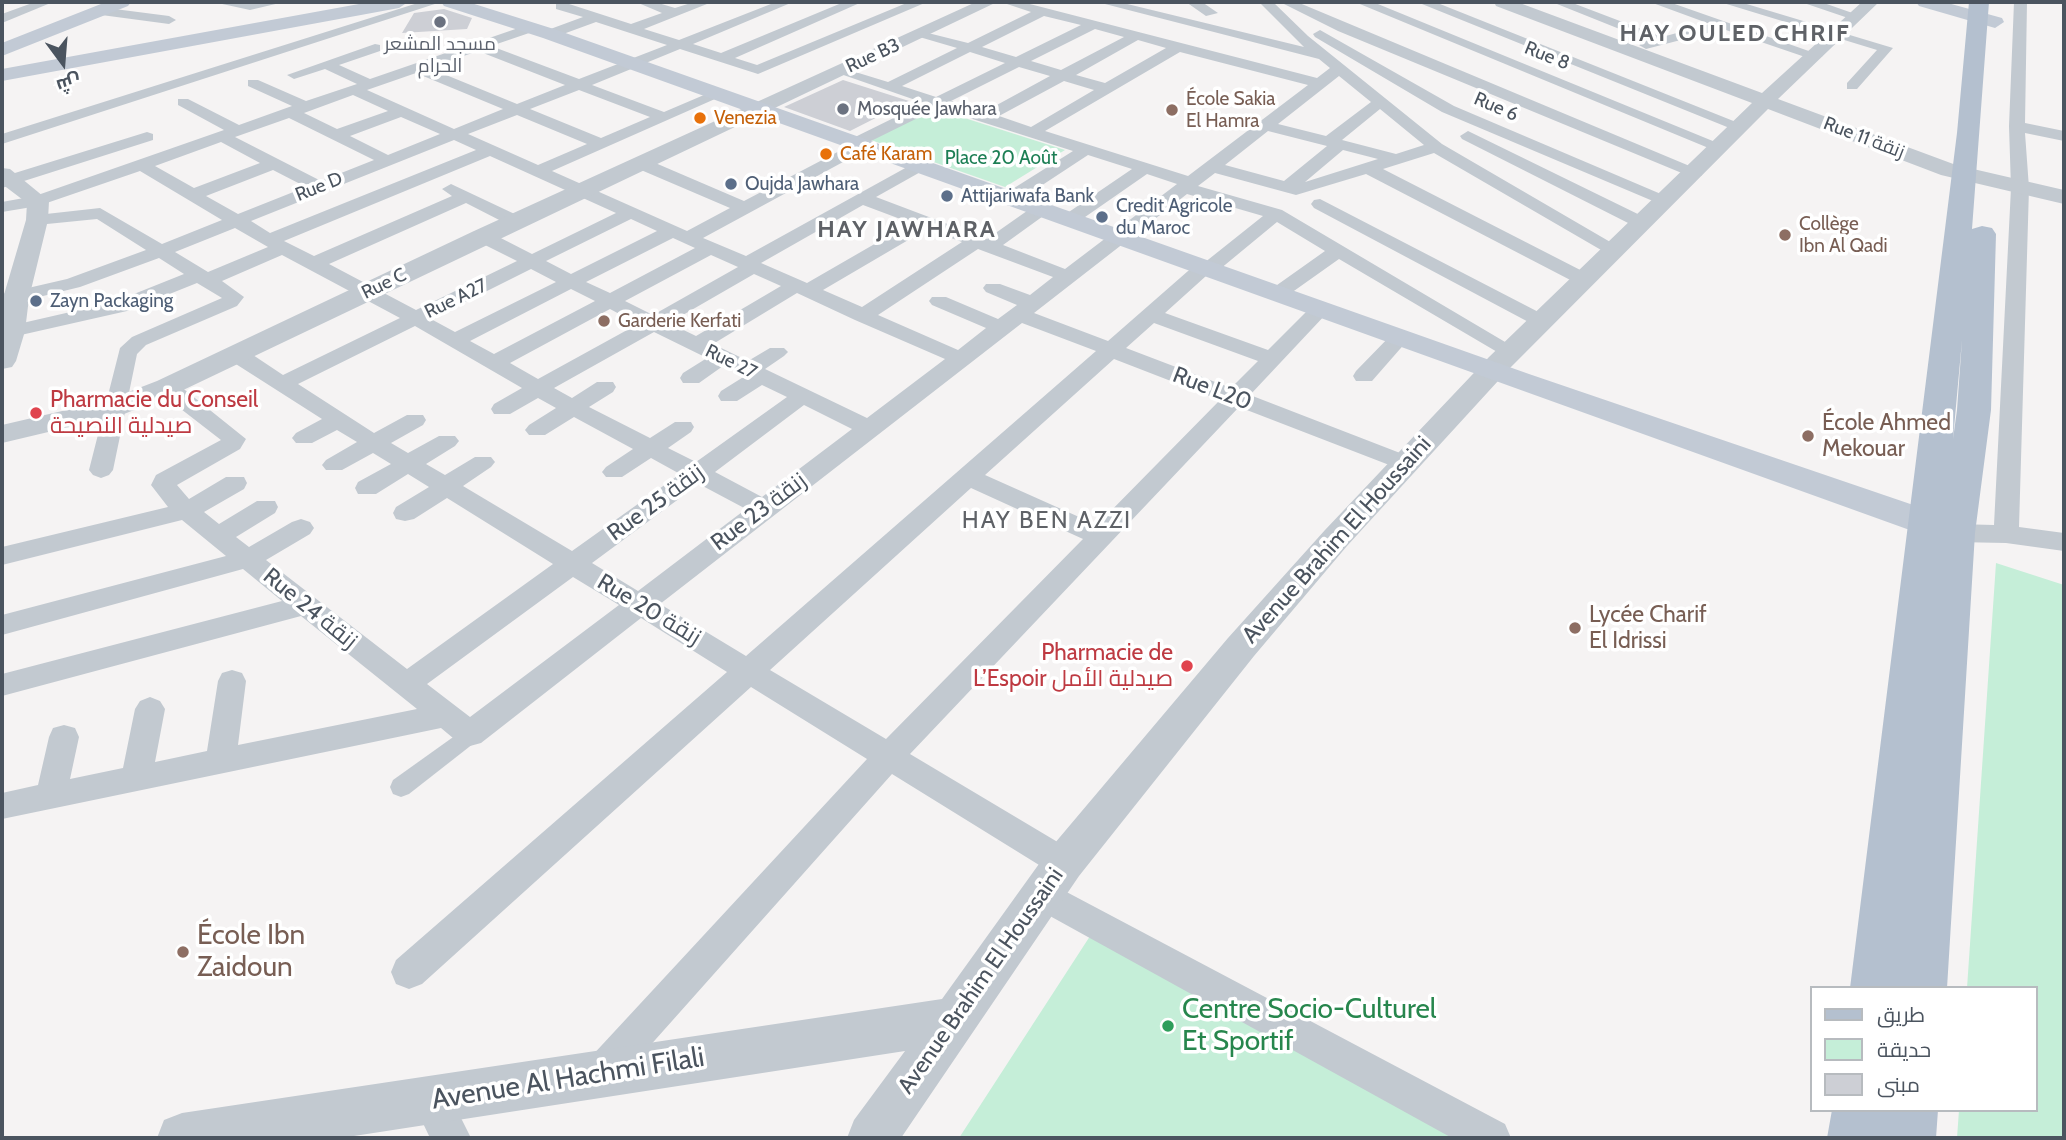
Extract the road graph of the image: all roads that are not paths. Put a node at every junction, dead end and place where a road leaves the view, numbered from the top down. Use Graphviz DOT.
graph roads {
  1 [pos="13,2"];
  2 [pos="122,2"];
  3 [pos="220,2"];
  4 [pos="277,2"];
  5 [pos="399,2"];
  6 [pos="434,2"];
  7 [pos="450,2"];
  8 [pos="578,2"];
  9 [pos="642,2"];
  10 [pos="706,2"];
  11 [pos="855,2"];
  12 [pos="920,2"];
  13 [pos="989,2"];
  14 [pos="1127,2"];
  15 [pos="1193,2"];
  16 [pos="1287,2"];
  17 [pos="1362,2"];
  18 [pos="1463,2"];
  19 [pos="1502,2"];
  20 [pos="1559,2"];
  21 [pos="1657,2"];
  22 [pos="1722,2"];
  23 [pos="1808,2"];
  24 [pos="1924,2"];
  25 [pos="43,3"];
  26 [pos="781,4"];
  27 [pos="1015,4"];
  28 [pos="1431,5"];
  29 [pos="1098,7"];
  30 [pos="1047,9"];
  31 [pos="1268,10"];
  32 [pos="99,11"];
  33 [pos="1990,11"];
  34 [pos="676,13"];
  35 [pos="1397,16"];
  36 [pos="597,17"];
  37 [pos="545,18"];
  38 [pos="2,19"];
  39 [pos="169,20"];
  40 [pos="811,20"];
  41 [pos="1238,20"];
  42 [pos="1175,21"];
  43 [pos="1668,23"];
  44 [pos="1724,24"];
  45 [pos="1092,25"];
  46 [pos="1199,25"];
  47 [pos="2,27"];
  48 [pos="1844,27"];
  49 [pos="634,28"];
  50 [pos="1343,29"];
  51 [pos="1692,32"];
  52 [pos="46,33"];
  53 [pos="339,33"];
  54 [pos="921,33"];
  55 [pos="1888,33"];
  56 [pos="1320,34"];
  57 [pos="845,35"];
  58 [pos="1136,36"];
  59 [pos="1248,38"];
  60 [pos="1303,38"];
  61 [pos="1661,41"];
  62 [pos="1160,43"];
  63 [pos="680,44"];
  64 [pos="1874,44"];
  65 [pos="477,46"];
  66 [pos="1178,47"];
  67 [pos="969,48"];
  68 [pos="2,50"];
  69 [pos="1631,50"];
  70 [pos="387,53"];
  71 [pos="805,53"];
  72 [pos="1214,57"];
  73 [pos="1325,57"];
  74 [pos="722,58"];
  75 [pos="1015,61"];
  76 [pos="633,64"];
  77 [pos="328,65"];
  78 [pos="418,67"];
  79 [pos="844,69"];
  80 [pos="1339,69"];
  81 [pos="2,75"];
  82 [pos="295,75"];
  83 [pos="1061,75"];
  84 [pos="253,83"];
  85 [pos="1317,83"];
  86 [pos="577,85"];
  87 [pos="1852,86"];
  88 [pos="361,87"];
  89 [pos="889,87"];
  90 [pos="1108,89"];
  91 [pos="716,94"];
  92 [pos="1765,101"];
  93 [pos="936,102"];
  94 [pos="183,103"];
  95 [pos="1380,103"];
  96 [pos="298,109"];
  97 [pos="515,109"];
  98 [pos="757,109"];
  99 [pos="402,111"];
  100 [pos="664,117"];
  101 [pos="1432,117"];
  102 [pos="984,118"];
  103 [pos="1264,125"];
  104 [pos="127,126"];
  105 [pos="1738,126"];
  106 [pos="2017,126"];
  107 [pos="238,131"];
  108 [pos="66,133"];
  109 [pos="1031,133"];
  110 [pos="453,134"];
  111 [pos="337,135"];
  112 [pos="221,136"];
  113 [pos="2064,136"];
  114 [pos="147,137"];
  115 [pos="2,139"];
  116 [pos="1334,143"];
  117 [pos="601,144"];
  118 [pos="857,145"];
  119 [pos="1717,146"];
  120 [pos="1436,147"];
  121 [pos="491,150"];
  122 [pos="1085,150"];
  123 [pos="176,153"];
  124 [pos="93,155"];
  125 [pos="1395,159"];
  126 [pos="386,160"];
  127 [pos="640,163"];
  128 [pos="273,164"];
  129 [pos="142,165"];
  130 [pos="918,166"];
  131 [pos="1209,166"];
  132 [pos="1366,167"];
  133 [pos="1144,169"];
  134 [pos="538,171"];
  135 [pos="1695,172"];
  136 [pos="347,176"];
  137 [pos="426,177"];
  138 [pos="1975,177"];
  139 [pos="6,179"];
  140 [pos="1186,184"];
  141 [pos="320,187"];
  142 [pos="2020,188"];
  143 [pos="1292,189"];
  144 [pos="581,190"];
  145 [pos="384,194"];
  146 [pos="192,195"];
  147 [pos="465,197"];
  148 [pos="2064,197"];
  149 [pos="863,198"];
  150 [pos="1009,199"];
  151 [pos="1666,200"];
  152 [pos="1320,204"];
  153 [pos="2,207"];
  154 [pos="745,208"];
  155 [pos="37,210"];
  156 [pos="345,210"];
  157 [pos="1040,210"];
  158 [pos="632,212"];
  159 [pos="1276,214"];
  160 [pos="1069,220"];
  161 [pos="237,221"];
  162 [pos="515,221"];
  163 [pos="926,222"];
  164 [pos="1642,223"];
  165 [pos="389,230"];
  166 [pos="680,234"];
  167 [pos="482,236"];
  168 [pos="1116,237"];
  169 [pos="276,244"];
  170 [pos="983,244"];
  171 [pos="710,248"];
  172 [pos="163,250"];
  173 [pos="1615,250"];
  174 [pos="1336,252"];
  175 [pos="531,262"];
  176 [pos="313,264"];
  177 [pos="749,265"];
  178 [pos="1205,269"];
  179 [pos="1067,276"];
  180 [pos="203,277"];
  181 [pos="1585,280"];
  182 [pos="570,282"];
  183 [pos="993,288"];
  184 [pos="802,289"];
  185 [pos="368,291"];
  186 [pos="1277,294"];
  187 [pos="9,299"];
  188 [pos="939,301"];
  189 [pos="610,302"];
  190 [pos="1320,309"];
  191 [pos="1149,314"];
  192 [pos="1017,315"];
  193 [pos="862,316"];
  194 [pos="416,319"];
  195 [pos="1543,322"];
  196 [pos="653,324"];
  197 [pos="12,331"];
  198 [pos="1399,337"];
  199 [pos="455,340"];
  200 [pos="697,345"];
  201 [pos="1110,350"];
  202 [pos="777,352"];
  203 [pos="236,354"];
  204 [pos="722,357"];
  205 [pos="959,358"];
  206 [pos="1273,359"];
  207 [pos="2,361"];
  208 [pos="1501,362"];
  209 [pos="494,363"];
  210 [pos="755,373"];
  211 [pos="1364,376"];
  212 [pos="691,378"];
  213 [pos="280,385"];
  214 [pos="167,387"];
  215 [pos="605,387"];
  216 [pos="538,388"];
  217 [pos="729,396"];
  218 [pos="803,396"];
  219 [pos="1235,397"];
  220 [pos="1940,401"];
  221 [pos="114,408"];
  222 [pos="573,408"];
  223 [pos="502,409"];
  224 [pos="1974,410"];
  225 [pos="415,419"];
  226 [pos="338,420"];
  227 [pos="2012,421"];
  228 [pos="683,427"];
  229 [pos="869,428"];
  230 [pos="537,430"];
  231 [pos="2,434"];
  232 [pos="304,438"];
  233 [pos="447,441"];
  234 [pos="374,443"];
  235 [pos="650,449"];
  236 [pos="483,462"];
  237 [pos="409,463"];
  238 [pos="1405,463"];
  239 [pos="334,465"];
  240 [pos="101,470"];
  241 [pos="614,472"];
  242 [pos="698,473"];
  243 [pos="967,477"];
  244 [pos="234,483"];
  245 [pos="446,486"];
  246 [pos="367,488"];
  247 [pos="266,507"];
  248 [pos="764,508"];
  249 [pos="186,511"];
  250 [pos="405,513"];
  251 [pos="301,528"];
  252 [pos="1941,529"];
  253 [pos="2006,534"];
  254 [pos="218,536"];
  255 [pos="1102,537"];
  256 [pos="2064,542"];
  257 [pos="2,556"];
  258 [pos="248,559"];
  259 [pos="573,564"];
  260 [pos="639,604"];
  261 [pos="303,605"];
  262 [pos="2,625"];
  263 [pos="748,670"];
  264 [pos="232,681"];
  265 [pos="407,684"];
  266 [pos="2,685"];
  267 [pos="150,709"];
  268 [pos="458,724"];
  269 [pos="64,737"];
  270 [pos="889,756"];
  271 [pos="221,761"];
  272 [pos="136,779"];
  273 [pos="401,786"];
  274 [pos="51,796"];
  275 [pos="2,806"];
  276 [pos="1053,878"];
  277 [pos="409,972"];
  278 [pos="1876,986"];
  279 [pos="1921,986"];
  280 [pos="954,1020"];
  281 [pos="602,1072"];
  282 [pos="1860,1112"];
  283 [pos="1910,1112"];
  284 [pos="441,1119"];
  285 [pos="210,1136"];
  286 [pos="872,1138"];
  287 [pos="1491,1138"];
  288 [pos="1856,1138"];
  289 [pos="1907,1138"];
  1 -- 25 [label="street"];
  2 -- 32 [label="main road"];
  3 -- 4 [label="street"];
  5 -- 81 [label="main road"];
  6 -- 53 [label="street"];
  7 -- 37 [label="main road"];
  8 -- 37 [label="street"];
  9 -- 34 [label="street"];
  10 -- 34 [label="street"];
  11 -- 40 [label="street"];
  12 -- 57 [label="street"];
  13 -- 54 [label="street, Rue B3"];
  14 -- 29 [label="street"];
  15 -- 42 [label="street"];
  16 -- 50 [label="street"];
  17 -- 35 [label="street, Rue 8"];
  18 -- 28 [label="street"];
  19 -- 69 [label="street, Rue 11 زنقة"];
  20 -- 61 [label="street"];
  21 -- 44 [label="street"];
  22 -- 48 [label="street"];
  23 -- 48 [label="street"];
  24 -- 33 [label="main road"];
  25 -- 38 [label="street"];
  26 -- 40 [label="street"];
  26 -- 63 [label="street, Rue D"];
  27 -- 30 [label="street"];
  28 -- 35 [label="street"];
  28 -- 105 [label="street"];
  29 -- 30 [label="street"];
  29 -- 42 [label="street"];
  30 -- 45 [label="street"];
  30 -- 67 [label="street"];
  31 -- 60 [label="street"];
  32 -- 39 [label="street"];
  32 -- 52 [label="main road"];
  33 -- 106 [label="street"];
  33 -- 138 [label="main road"];
  34 -- 49 [label="street"];
  35 -- 50 [label="street"];
  35 -- 119 [label="street, Rue 8"];
  36 -- 37 [label="street"];
  36 -- 37 [label="street"];
  36 -- 49 [label="street"];
  37 -- 65 [label="street"];
  37 -- 76 [label="main road"];
  40 -- 57 [label="street"];
  40 -- 74 [label="street"];
  41 -- 46 [label="street"];
  42 -- 46 [label="street"];
  43 -- 51 [label="street"];
  44 -- 48 [label="street"];
  44 -- 51 [label="street"];
  45 -- 58 [label="street"];
  45 -- 75 [label="street"];
  46 -- 59 [label="street"];
  46 -- 62 [label="street"];
  47 -- 52 [label="street"];
  48 -- 64 [label="street"];
  48 -- 92 [label="street, Avenue Brahim El Houssaini"];
  49 -- 63 [label="street"];
  50 -- 56 [label="street"];
  50 -- 135 [label="street"];
  51 -- 61 [label="street"];
  52 -- 68 [label="main road"];
  53 -- 70 [label="street"];
  53 -- 108 [label="street"];
  54 -- 67 [label="street"];
  54 -- 79 [label="street, Rue B3"];
  55 -- 64 [label="street"];
  56 -- 60 [label="street"];
  56 -- 151 [label="street, Rue 6"];
  57 -- 71 [label="street"];
  58 -- 62 [label="street"];
  58 -- 83 [label="street"];
  59 -- 72 [label="street"];
  59 -- 73 [label="street"];
  60 -- 73 [label="street"];
  61 -- 69 [label="street"];
  62 -- 66 [label="street"];
  63 -- 74 [label="street"];
  63 -- 76 [label="street, Rue D"];
  64 -- 87 [label="street"];
  65 -- 78 [label="street"];
  65 -- 86 [label="street"];
  66 -- 72 [label="street"];
  66 -- 90 [label="street"];
  67 -- 75 [label="street"];
  67 -- 89 [label="street"];
  69 -- 92 [label="street, Rue 11 زنقة"];
  70 -- 77 [label="street"];
  70 -- 78 [label="street"];
  71 -- 74 [label="street"];
  71 -- 79 [label="street"];
  72 -- 85 [label="street"];
  73 -- 80 [label="street"];
  75 -- 83 [label="street"];
  75 -- 93 [label="street"];
  76 -- 86 [label="street, Rue D"];
  76 -- 91 [label="main road"];
  77 -- 82 [label="street"];
  77 -- 88 [label="street"];
  78 -- 88 [label="street"];
  78 -- 97 [label="street"];
  79 -- 89 [label="street"];
  79 -- 98 [label="street, Rue B3"];
  80 -- 85 [label="street"];
  80 -- 95 [label="street"];
  83 -- 90 [label="street"];
  83 -- 102 [label="street"];
  84 -- 96 [label="street"];
  85 -- 103 [label="street"];
  86 -- 97 [label="street, Rue D"];
  86 -- 100 [label="street"];
  88 -- 96 [label="street"];
  88 -- 99 [label="street"];
  89 -- 93 [label="street"];
  90 -- 109 [label="street"];
  91 -- 98 [label="main road"];
  91 -- 100 [label="street"];
  92 -- 105 [label="street, Avenue Brahim El Houssaini"];
  92 -- 138 [label="street, Rue 11 زنقة"];
  93 -- 102 [label="street"];
  93 -- 118 [label="street"];
  94 -- 107 [label="street"];
  95 -- 116 [label="street"];
  95 -- 120 [label="street"];
  96 -- 107 [label="street"];
  96 -- 111 [label="street"];
  97 -- 110 [label="street, Rue D"];
  97 -- 117 [label="street"];
  98 -- 118 [label="main road"];
  98 -- 127 [label="street, Rue C"];
  99 -- 110 [label="street"];
  99 -- 111 [label="street"];
  100 -- 117 [label="street"];
  101 -- 164 [label="street"];
  102 -- 109 [label="street"];
  103 -- 116 [label="street"];
  103 -- 131 [label="street"];
  104 -- 114 [label="street"];
  105 -- 119 [label="street, Avenue Brahim El Houssaini"];
  106 -- 113 [label="street"];
  106 -- 142 [label="street"];
  107 -- 112 [label="street"];
  108 -- 115 [label="street"];
  108 -- 124 [label="street"];
  109 -- 122 [label="street"];
  110 -- 121 [label="street"];
  110 -- 126 [label="street, Rue D"];
  111 -- 126 [label="street"];
  112 -- 123 [label="street"];
  112 -- 128 [label="street"];
  114 -- 123 [label="street"];
  114 -- 124 [label="street"];
  116 -- 125 [label="street"];
  116 -- 143 [label="street"];
  117 -- 134 [label="street"];
  118 -- 130 [label="main road"];
  118 -- 154 [label="street, Rue A27"];
  119 -- 135 [label="street, Avenue Brahim El Houssaini"];
  120 -- 125 [label="street"];
  120 -- 173 [label="street"];
  121 -- 134 [label="street"];
  121 -- 137 [label="street"];
  122 -- 133 [label="street"];
  122 -- 150 [label="street"];
  123 -- 129 [label="street"];
  124 -- 139 [label="street"];
  125 -- 132 [label="street"];
  126 -- 136 [label="street, Rue D"];
  127 -- 144 [label="street, Rue C"];
  127 -- 154 [label="street"];
  128 -- 141 [label="street"];
  128 -- 146 [label="street"];
  129 -- 146 [label="street"];
  129 -- 155 [label="street"];
  130 -- 149 [label="street"];
  130 -- 150 [label="main road"];
  131 -- 140 [label="street"];
  131 -- 143 [label="street"];
  132 -- 143 [label="street"];
  132 -- 181 [label="street"];
  133 -- 140 [label="street"];
  133 -- 160 [label="street"];
  134 -- 144 [label="street"];
  135 -- 151 [label="street, Avenue Brahim El Houssaini"];
  136 -- 141 [label="street, Rue D"];
  136 -- 145 [label="street"];
  137 -- 145 [label="street"];
  137 -- 147 [label="street"];
  138 -- 142 [label="street, Rue 11 زنقة"];
  138 -- 220 [label="main road"];
  138 -- 224 [label="main road"];
  139 -- 155 [label="street"];
  140 -- 159 [label="street"];
  140 -- 168 [label="street"];
  141 -- 161 [label="street, Rue D"];
  142 -- 148 [label="street, Rue 11 زنقة"];
  142 -- 227 [label="street"];
  144 -- 158 [label="street"];
  144 -- 162 [label="street, Rue C"];
  145 -- 156 [label="street"];
  146 -- 161 [label="street"];
  147 -- 162 [label="street"];
  147 -- 165 [label="street"];
  149 -- 163 [label="street"];
  149 -- 177 [label="street"];
  150 -- 157 [label="main road"];
  151 -- 164 [label="street, Avenue Brahim El Houssaini"];
  152 -- 195 [label="street"];
  153 -- 155 [label="street"];
  154 -- 166 [label="street, Rue A27"];
  155 -- 172 [label="street"];
  155 -- 187 [label="street"];
  156 -- 165 [label="street"];
  156 -- 169 [label="street"];
  157 -- 160 [label="main road"];
  157 -- 170 [label="street"];
  158 -- 166 [label="street"];
  158 -- 175 [label="street, Rue A27"];
  159 -- 174 [label="street"];
  159 -- 178 [label="street"];
  160 -- 168 [label="main road"];
  161 -- 169 [label="street"];
  161 -- 172 [label="street, Rue D"];
  162 -- 167 [label="street, Rue C"];
  163 -- 170 [label="street"];
  163 -- 184 [label="street"];
  164 -- 173 [label="street, Avenue Brahim El Houssaini"];
  165 -- 176 [label="street"];
  166 -- 171 [label="street"];
  166 -- 182 [label="street, Rue A27"];
  167 -- 175 [label="street, Rue 27"];
  167 -- 185 [label="street, Rue C"];
  168 -- 178 [label="main road"];
  168 -- 179 [label="street, Rue 23 زنقة"];
  169 -- 176 [label="street"];
  169 -- 180 [label="street"];
  170 -- 179 [label="street"];
  170 -- 193 [label="street"];
  171 -- 177 [label="street"];
  171 -- 189 [label="street"];
  172 -- 180 [label="street"];
  172 -- 187 [label="street, Rue D"];
  173 -- 181 [label="street, Avenue Brahim El Houssaini"];
  174 -- 186 [label="street"];
  174 -- 208 [label="street"];
  175 -- 182 [label="street, Rue 27"];
  175 -- 194 [label="street, Rue A27"];
  176 -- 185 [label="street"];
  177 -- 184 [label="street"];
  177 -- 196 [label="street"];
  178 -- 186 [label="main road"];
  178 -- 191 [label="street"];
  179 -- 192 [label="street, Rue 23 زنقة"];
  180 -- 197 [label="street"];
  180 -- 221 [label="street"];
  181 -- 195 [label="street, Avenue Brahim El Houssaini"];
  182 -- 189 [label="street, Rue 27"];
  182 -- 199 [label="street, Rue A27"];
  183 -- 192 [label="street"];
  184 -- 193 [label="street"];
  184 -- 200 [label="street"];
  185 -- 194 [label="street"];
  185 -- 203 [label="street, Rue C"];
  186 -- 190 [label="main road"];
  187 -- 197 [label="street"];
  188 -- 192 [label="street"];
  189 -- 196 [label="street, Rue 27"];
  189 -- 209 [label="street"];
  190 -- 198 [label="main road"];
  190 -- 206 [label="street"];
  191 -- 201 [label="street"];
  191 -- 206 [label="street"];
  192 -- 201 [label="street, Rue L20"];
  192 -- 205 [label="street, Rue 23 زنقة"];
  193 -- 205 [label="street"];
  194 -- 199 [label="street"];
  194 -- 213 [label="street, Rue A27"];
  195 -- 208 [label="street, Avenue Brahim El Houssaini"];
  196 -- 200 [label="street, Rue 27"];
  196 -- 216 [label="street"];
  197 -- 207 [label="street"];
  198 -- 208 [label="main road"];
  198 -- 211 [label="street"];
  199 -- 209 [label="street"];
  200 -- 204 [label="street, Rue 27"];
  201 -- 219 [label="street, Rue L20"];
  201 -- 243 [label="street"];
  202 -- 210 [label="street"];
  203 -- 213 [label="street, Rue 20 زنقة"];
  203 -- 214 [label="street, Rue C"];
  204 -- 210 [label="street, Rue 27"];
  204 -- 212 [label="street"];
  205 -- 229 [label="street, Rue 23 زنقة"];
  206 -- 219 [label="street"];
  208 -- 238 [label="street, Avenue Brahim El Houssaini"];
  208 -- 252 [label="main road"];
  209 -- 216 [label="street"];
  210 -- 217 [label="street"];
  210 -- 218 [label="street, Rue 27"];
  213 -- 226 [label="street, Rue 20 زنقة"];
  214 -- 221 [label="street, Rue C"];
  214 -- 249 [label="street, Rue 24 زنقة"];
  215 -- 222 [label="street"];
  216 -- 222 [label="street"];
  216 -- 223 [label="street"];
  218 -- 229 [label="street, Rue 27"];
  218 -- 242 [label="street, Rue 25 زنقة"];
  219 -- 238 [label="street, Rue L20"];
  219 -- 255 [label="street"];
  220 -- 224 [label="street"];
  220 -- 252 [label="main road"];
  221 -- 231 [label="street, Rue C"];
  221 -- 240 [label="street"];
  222 -- 230 [label="street"];
  222 -- 235 [label="street"];
  224 -- 227 [label="street"];
  224 -- 252 [label="main road"];
  225 -- 234 [label="street"];
  226 -- 232 [label="street"];
  226 -- 234 [label="street, Rue 20 زنقة"];
  227 -- 253 [label="street"];
  228 -- 235 [label="street"];
  229 -- 248 [label="street, Rue 23 زنقة"];
  233 -- 237 [label="street"];
  234 -- 237 [label="street, Rue 20 زنقة"];
  234 -- 239 [label="street"];
  235 -- 241 [label="street"];
  235 -- 242 [label="street"];
  236 -- 245 [label="street"];
  237 -- 245 [label="street, Rue 20 زنقة"];
  237 -- 246 [label="street"];
  238 -- 276 [label="street, Avenue Brahim El Houssaini"];
  242 -- 248 [label="street"];
  242 -- 259 [label="street, Rue 25 زنقة"];
  243 -- 255 [label="street"];
  243 -- 263 [label="street"];
  244 -- 249 [label="street"];
  245 -- 250 [label="street"];
  245 -- 259 [label="street, Rue 20 زنقة"];
  247 -- 254 [label="street"];
  248 -- 260 [label="street, Rue 23 زنقة"];
  249 -- 254 [label="street, Rue 24 زنقة"];
  249 -- 257 [label="street"];
  251 -- 258 [label="street"];
  252 -- 253 [label="street"];
  252 -- 278 [label="main road"];
  252 -- 279 [label="main road"];
  253 -- 256 [label="street"];
  254 -- 258 [label="street, Rue 24 زنقة"];
  255 -- 270 [label="street"];
  258 -- 261 [label="street, Rue 24 زنقة"];
  258 -- 262 [label="street"];
  259 -- 260 [label="street, Rue 20 زنقة"];
  259 -- 265 [label="street, Rue 25 زنقة"];
  260 -- 263 [label="street, Rue 20 زنقة"];
  260 -- 268 [label="street, Rue 23 زنقة"];
  261 -- 265 [label="street, Rue 24 زنقة"];
  261 -- 266 [label="street"];
  263 -- 270 [label="street, Rue 20 زنقة"];
  263 -- 277 [label="street"];
  264 -- 271 [label="street"];
  265 -- 268 [label="street, Rue 24 زنقة"];
  267 -- 272 [label="street"];
  268 -- 271 [label="street"];
  268 -- 273 [label="street, Rue 23 زنقة"];
  269 -- 274 [label="street"];
  270 -- 276 [label="street, Rue 20 زنقة"];
  270 -- 281 [label="street"];
  271 -- 272 [label="street"];
  272 -- 274 [label="street"];
  274 -- 275 [label="street"];
  276 -- 280 [label="street, Avenue Brahim El Houssaini"];
  276 -- 287 [label="street, Rue 20 زنقة"];
  280 -- 281 [label="street, Avenue Al Hachmi Filali"];
  280 -- 286 [label="street, Avenue Brahim El Houssaini"];
  281 -- 284 [label="street, Avenue Al Hachmi Filali"];
  282 -- 288 [label="main road"];
  283 -- 289 [label="main road"];
  284 -- 285 [label="street, Avenue Al Hachmi Filali"];
}
